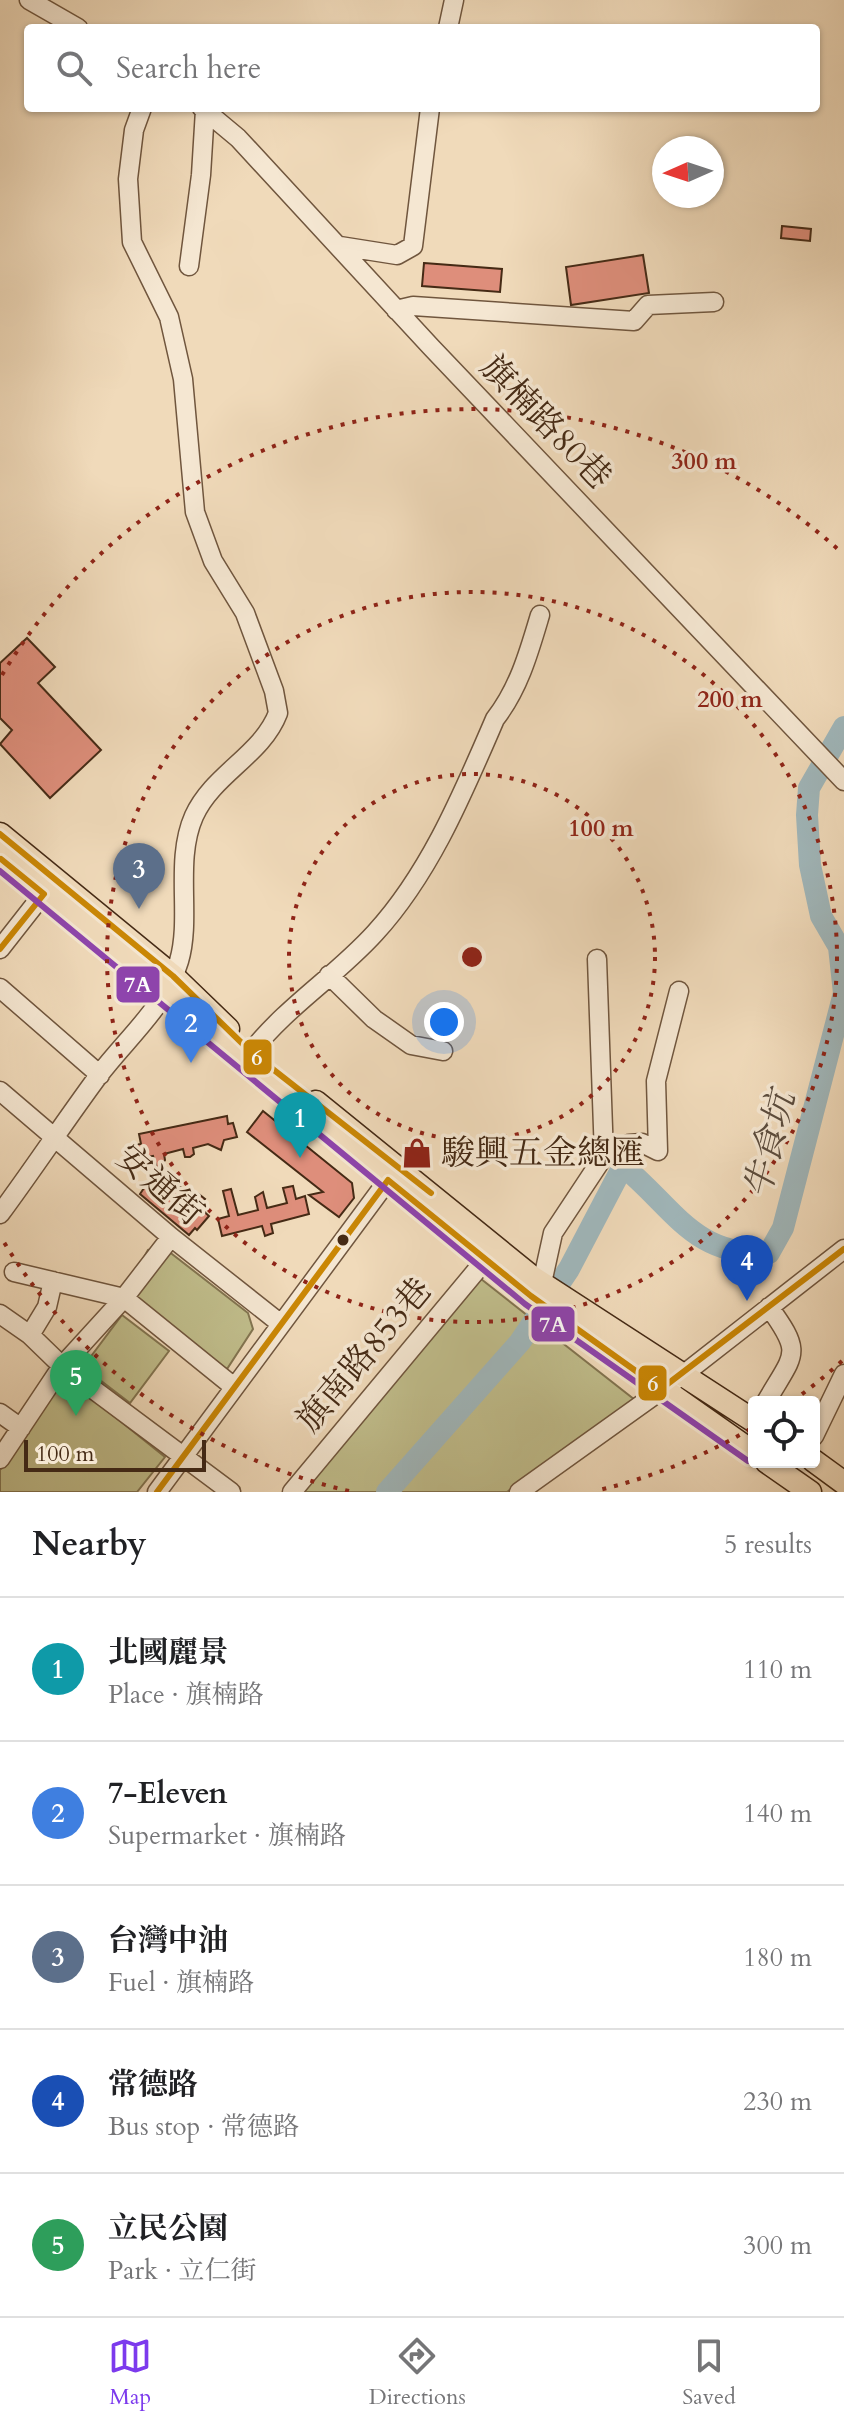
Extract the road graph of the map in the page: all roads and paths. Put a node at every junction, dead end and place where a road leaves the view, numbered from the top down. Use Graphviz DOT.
graph roads {
  1 [pos="29,0"];
  2 [pos="454,0"];
  3 [pos="71,24"];
  4 [pos="449,24"];
  5 [pos="141,112"];
  6 [pos="204,112"];
  7 [pos="208,112"];
  8 [pos="430,112"];
  9 [pos="340,246"];
  10 [pos="189,266"];
  11 [pos="714,302"];
  12 [pos="396,310"];
  13 [pos="540,615"];
  14 [pos="840,778"];
  15 [pos="0,834"];
  16 [pos="0,858"];
  17 [pos="49,886"];
  18 [pos="0,949"];
  19 [pos="597,959"];
  20 [pos="329,975"];
  21 [pos="169,986"];
  22 [pos="0,988"];
  23 [pos="679,991"];
  24 [pos="443,1051"];
  25 [pos="251,1052"];
  26 [pos="100,1075"];
  27 [pos="0,1091"];
  28 [pos="57,1138"];
  29 [pos="604,1156"];
  30 [pos="393,1173"];
  31 [pos="0,1214"];
  32 [pos="171,1237"];
  33 [pos="844,1249"];
  34 [pos="486,1259"];
  35 [pos="14,1272"];
  36 [pos="53,1281"];
  37 [pos="536,1286"];
  38 [pos="124,1298"];
  39 [pos="769,1307"];
  40 [pos="0,1314"];
  41 [pos="570,1314"];
  42 [pos="281,1324"];
  43 [pos="30,1335"];
  44 [pos="62,1366"];
  45 [pos="684,1374"];
  46 [pos="844,1374"];
  47 [pos="234,1387"];
  48 [pos="661,1389"];
  49 [pos="769,1396"];
  50 [pos="0,1413"];
  51 [pos="748,1417"];
  52 [pos="820,1424"];
  53 [pos="21,1428"];
  54 [pos="748,1449"];
  55 [pos="183,1458"];
  56 [pos="0,1459"];
  57 [pos="820,1465"];
  58 [pos="776,1468"];
  59 [pos="844,1483"];
  60 [pos="157,1492"];
  61 [pos="231,1492"];
  62 [pos="292,1492"];
  63 [pos="519,1492"];
  64 [pos="810,1492"];
  1 -- 3 [label="street"];
  2 -- 4 [label="street"];
  5 -- 21 [label="street"];
  6 -- 10 [label="street"];
  7 -- 9 [label="street, 旗楠路80巷"];
  8 -- 9 [label="street"];
  9 -- 12 [label="street, 旗楠路80巷"];
  11 -- 12 [label="street"];
  12 -- 14 [label="street, 旗楠路80巷"];
  13 -- 20 [label="street"];
  15 -- 17 [label="main road"];
  16 -- 17 [label="main road"];
  17 -- 18 [label="street"];
  17 -- 21 [label="main road"];
  19 -- 29 [label="street"];
  20 -- 24 [label="street"];
  20 -- 25 [label="street"];
  21 -- 25 [label="main road"];
  21 -- 26 [label="street"];
  21 -- 30 [label="main road"];
  22 -- 26 [label="street"];
  23 -- 29 [label="street"];
  25 -- 30 [label="main road"];
  26 -- 28 [label="street"];
  27 -- 28 [label="street, 安通街"];
  28 -- 31 [label="street"];
  28 -- 32 [label="street, 安通街"];
  29 -- 37 [label="street"];
  30 -- 34 [label="main road"];
  30 -- 37 [label="main road"];
  30 -- 42 [label="street"];
  32 -- 38 [label="street"];
  32 -- 42 [label="street, 安通街"];
  33 -- 39 [label="street"];
  34 -- 37 [label="main road"];
  34 -- 62 [label="street, 旗南路853巷"];
  35 -- 36 [label="street"];
  36 -- 38 [label="street"];
  36 -- 43 [label="street"];
  37 -- 41 [label="main road"];
  38 -- 44 [label="street"];
  38 -- 47 [label="street"];
  39 -- 45 [label="street"];
  39 -- 49 [label="street"];
  40 -- 43 [label="street"];
  41 -- 45 [label="main road"];
  41 -- 48 [label="main road"];
  42 -- 47 [label="street"];
  43 -- 44 [label="street"];
  44 -- 53 [label="street"];
  44 -- 55 [label="street"];
  45 -- 48 [label="street"];
  45 -- 51 [label="main road"];
  46 -- 52 [label="street"];
  47 -- 55 [label="street"];
  48 -- 54 [label="main road"];
  48 -- 63 [label="street"];
  50 -- 53 [label="street"];
  53 -- 56 [label="street"];
  55 -- 60 [label="street"];
  55 -- 61 [label="street"];
  57 -- 59 [label="main road"];
  58 -- 64 [label="main road"];
}
